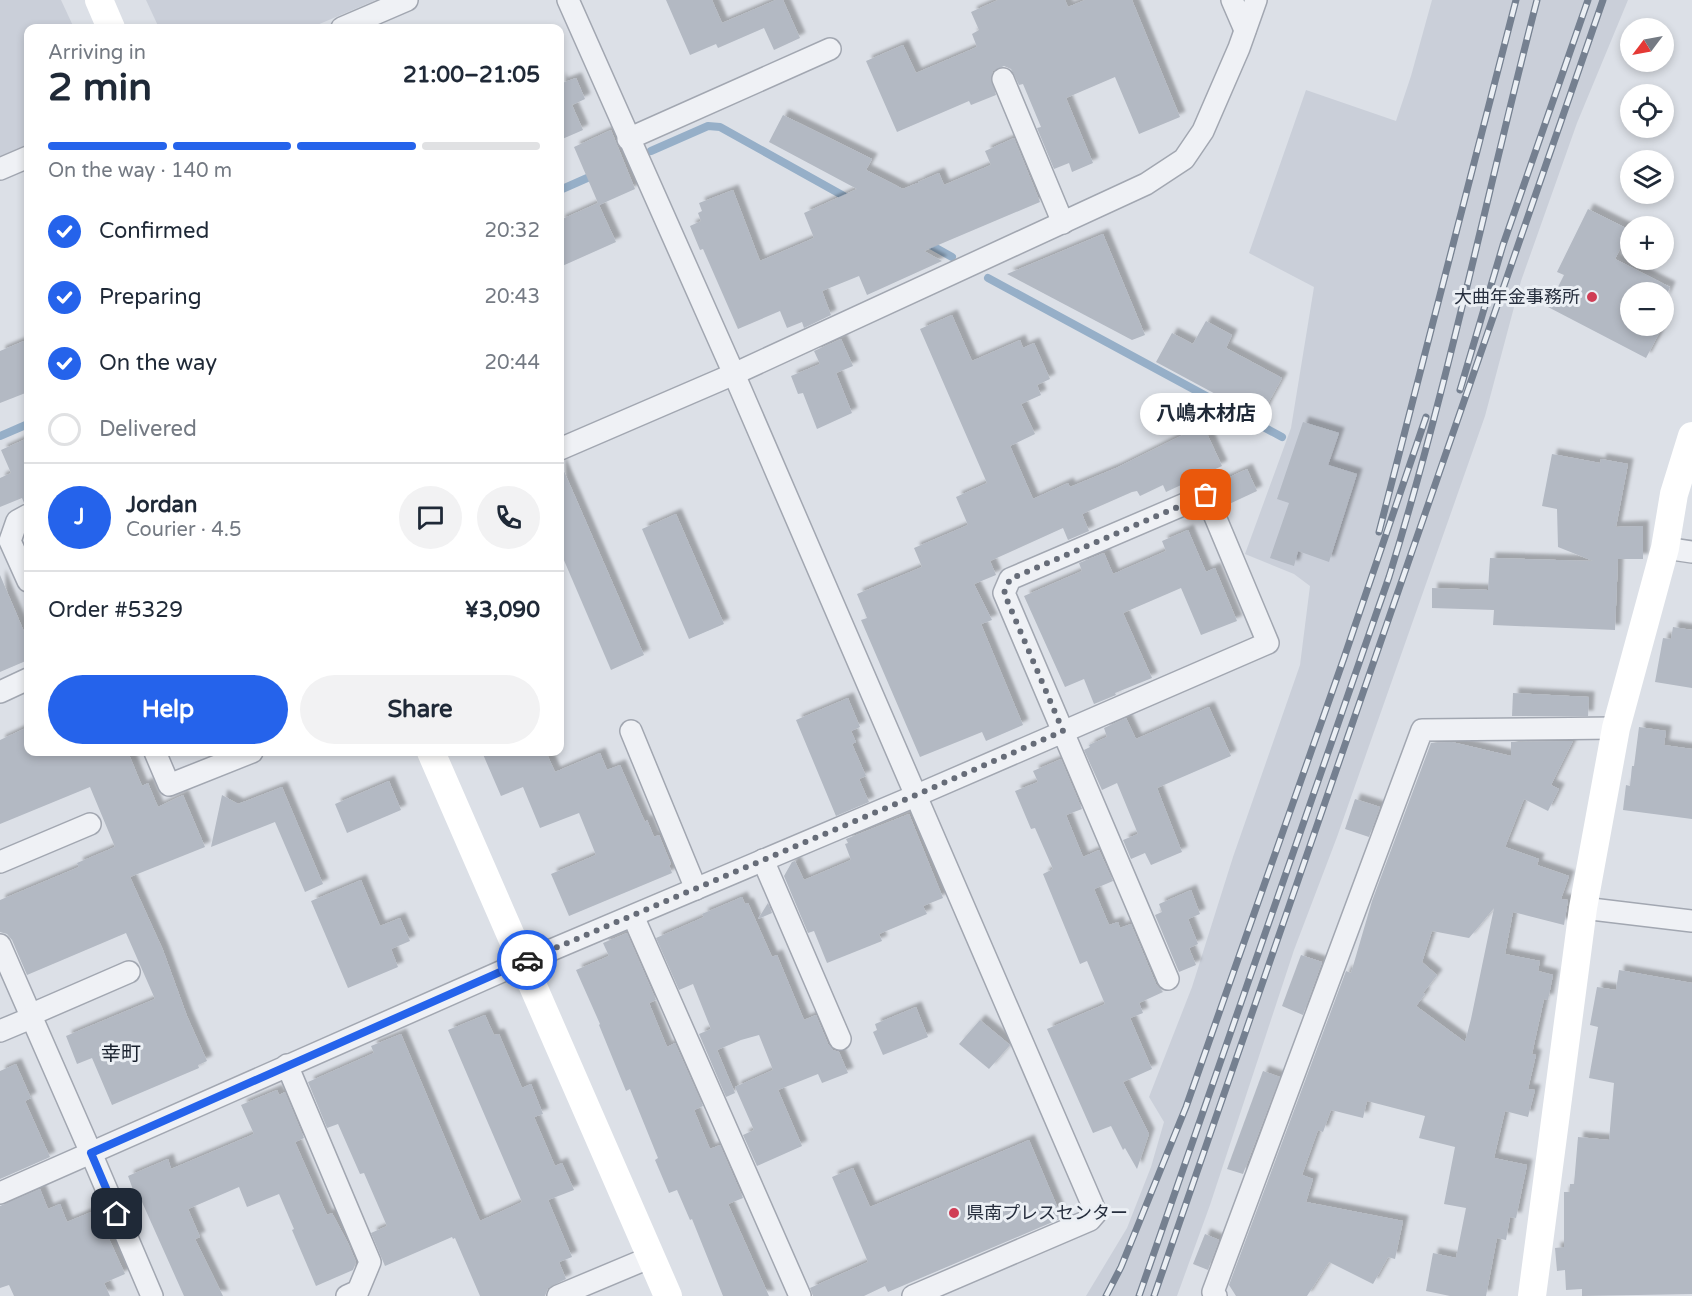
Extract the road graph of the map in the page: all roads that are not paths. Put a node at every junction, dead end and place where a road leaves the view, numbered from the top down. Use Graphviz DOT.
graph roads {
  1 [pos="99,0"];
  2 [pos="407,0"];
  3 [pos="568,0"];
  4 [pos="1232,0"];
  5 [pos="1256,0"];
  6 [pos="109,24"];
  7 [pos="351,24"];
  8 [pos="1245,30"];
  9 [pos="830,49"];
  10 [pos="1003,79"];
  11 [pos="628,139"];
  12 [pos="24,159"];
  13 [pos="0,169"];
  14 [pos="1063,223"];
  15 [pos="734,374"];
  16 [pos="1692,436"];
  17 [pos="564,447"];
  18 [pos="24,517"];
  19 [pos="1679,550"];
  20 [pos="24,572"];
  21 [pos="24,681"];
  22 [pos="0,692"];
  23 [pos="1616,728"];
  24 [pos="631,731"];
  25 [pos="1063,731"];
  26 [pos="157,756"];
  27 [pos="242,756"];
  28 [pos="433,756"];
  29 [pos="915,796"];
  30 [pos="90,824"];
  31 [pos="763,860"];
  32 [pos="0,862"];
  33 [pos="696,889"];
  34 [pos="1582,908"];
  35 [pos="633,916"];
  36 [pos="1692,921"];
  37 [pos="0,945"];
  38 [pos="523,962"];
  39 [pos="129,972"];
  40 [pos="1168,979"];
  41 [pos="31,1016"];
  42 [pos="0,1031"];
  43 [pos="840,1039"];
  44 [pos="287,1065"];
  45 [pos="91,1153"];
  46 [pos="0,1193"];
  47 [pos="651,1257"];
  48 [pos="1215,1294"];
  49 [pos="151,1296"];
  50 [pos="347,1296"];
  51 [pos="558,1296"];
  52 [pos="668,1296"];
  53 [pos="800,1296"];
  54 [pos="914,1296"];
  55 [pos="1532,1296"];
  1 -- 6 [label="street"];
  2 -- 7 [label="street"];
  3 -- 11 [label="street"];
  4 -- 8 [label="street"];
  5 -- 8 [label="street"];
  8 -- 14 [label="street"];
  9 -- 11 [label="street"];
  10 -- 14 [label="street"];
  11 -- 15 [label="street"];
  12 -- 13 [label="street"];
  14 -- 15 [label="street"];
  15 -- 17 [label="street"];
  15 -- 29 [label="street"];
  16 -- 19 [label="street"];
  18 -- 20 [label="street"];
  19 -- 23 [label="street"];
  21 -- 22 [label="street"];
  23 -- 34 [label="street"];
  23 -- 48 [label="street"];
  24 -- 33 [label="street"];
  25 -- 25 [label="street"];
  25 -- 29 [label="street"];
  25 -- 40 [label="street"];
  26 -- 27 [label="street"];
  28 -- 38 [label="street"];
  29 -- 31 [label="street"];
  29 -- 54 [label="street"];
  30 -- 32 [label="street"];
  31 -- 33 [label="street"];
  31 -- 43 [label="street"];
  33 -- 35 [label="street"];
  34 -- 36 [label="street"];
  34 -- 55 [label="street"];
  35 -- 38 [label="street"];
  35 -- 53 [label="street"];
  37 -- 41 [label="street"];
  38 -- 44 [label="street"];
  38 -- 47 [label="street"];
  39 -- 41 [label="street"];
  41 -- 42 [label="street"];
  41 -- 45 [label="street"];
  44 -- 45 [label="street"];
  44 -- 50 [label="street"];
  45 -- 46 [label="street"];
  45 -- 49 [label="street"];
  47 -- 51 [label="street"];
  47 -- 52 [label="street"];
}
